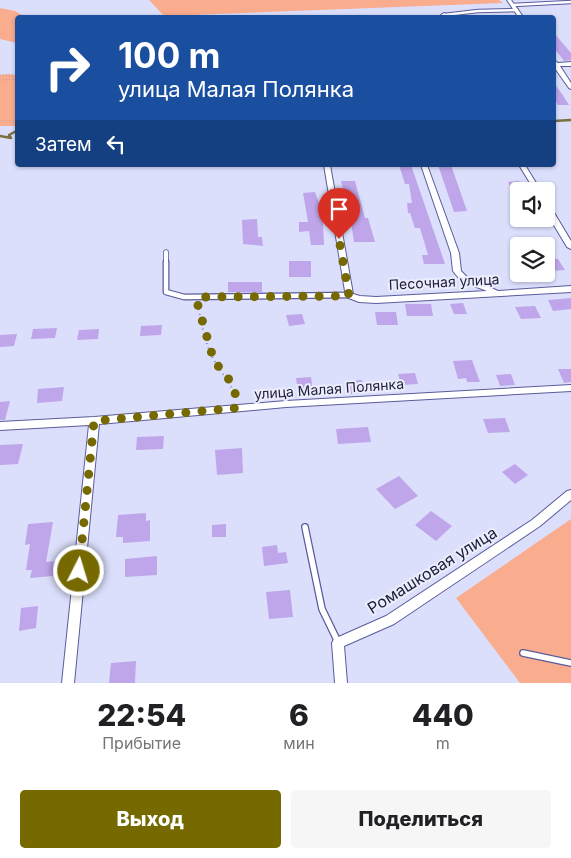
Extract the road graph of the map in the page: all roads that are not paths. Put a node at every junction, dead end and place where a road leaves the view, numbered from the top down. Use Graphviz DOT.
graph roads {
  1 [pos="511,2"];
  2 [pos="571,2"];
  3 [pos="517,10"];
  4 [pos="452,15"];
  5 [pos="520,15"];
  6 [pos="556,64"];
  7 [pos="571,64"];
  8 [pos="556,67"];
  9 [pos="571,87"];
  10 [pos="327,167"];
  11 [pos="425,167"];
  12 [pos="523,167"];
  13 [pos="532,182"];
  14 [pos="555,221"];
  15 [pos="571,247"];
  16 [pos="166,252"];
  17 [pos="571,289"];
  18 [pos="498,293"];
  19 [pos="349,296"];
  20 [pos="571,388"];
  21 [pos="94,421"];
  22 [pos="0,426"];
  23 [pos="571,494"];
  24 [pos="305,527"];
  25 [pos="338,643"];
  26 [pos="523,653"];
  27 [pos="571,664"];
  28 [pos="68,683"];
  29 [pos="340,683"];
  1 -- 2 [label="lane"];
  1 -- 3 [label="street"];
  3 -- 4 [label="lane"];
  3 -- 5 [label="street"];
  6 -- 7 [label="street"];
  8 -- 9 [label="street"];
  10 -- 19 [label="street"];
  11 -- 18 [label="street"];
  12 -- 13 [label="street"];
  14 -- 15 [label="street"];
  16 -- 19 [label="lane"];
  17 -- 18 [label="street, Песочная улица"];
  18 -- 19 [label="street, Песочная улица"];
  20 -- 21 [label="street, улица Малая Полянка"];
  21 -- 22 [label="street, улица Малая Полянка"];
  21 -- 28 [label="street"];
  23 -- 25 [label="street, Ромашковая улица"];
  24 -- 25 [label="lane"];
  25 -- 29 [label="street"];
  26 -- 27 [label="lane"];
}
